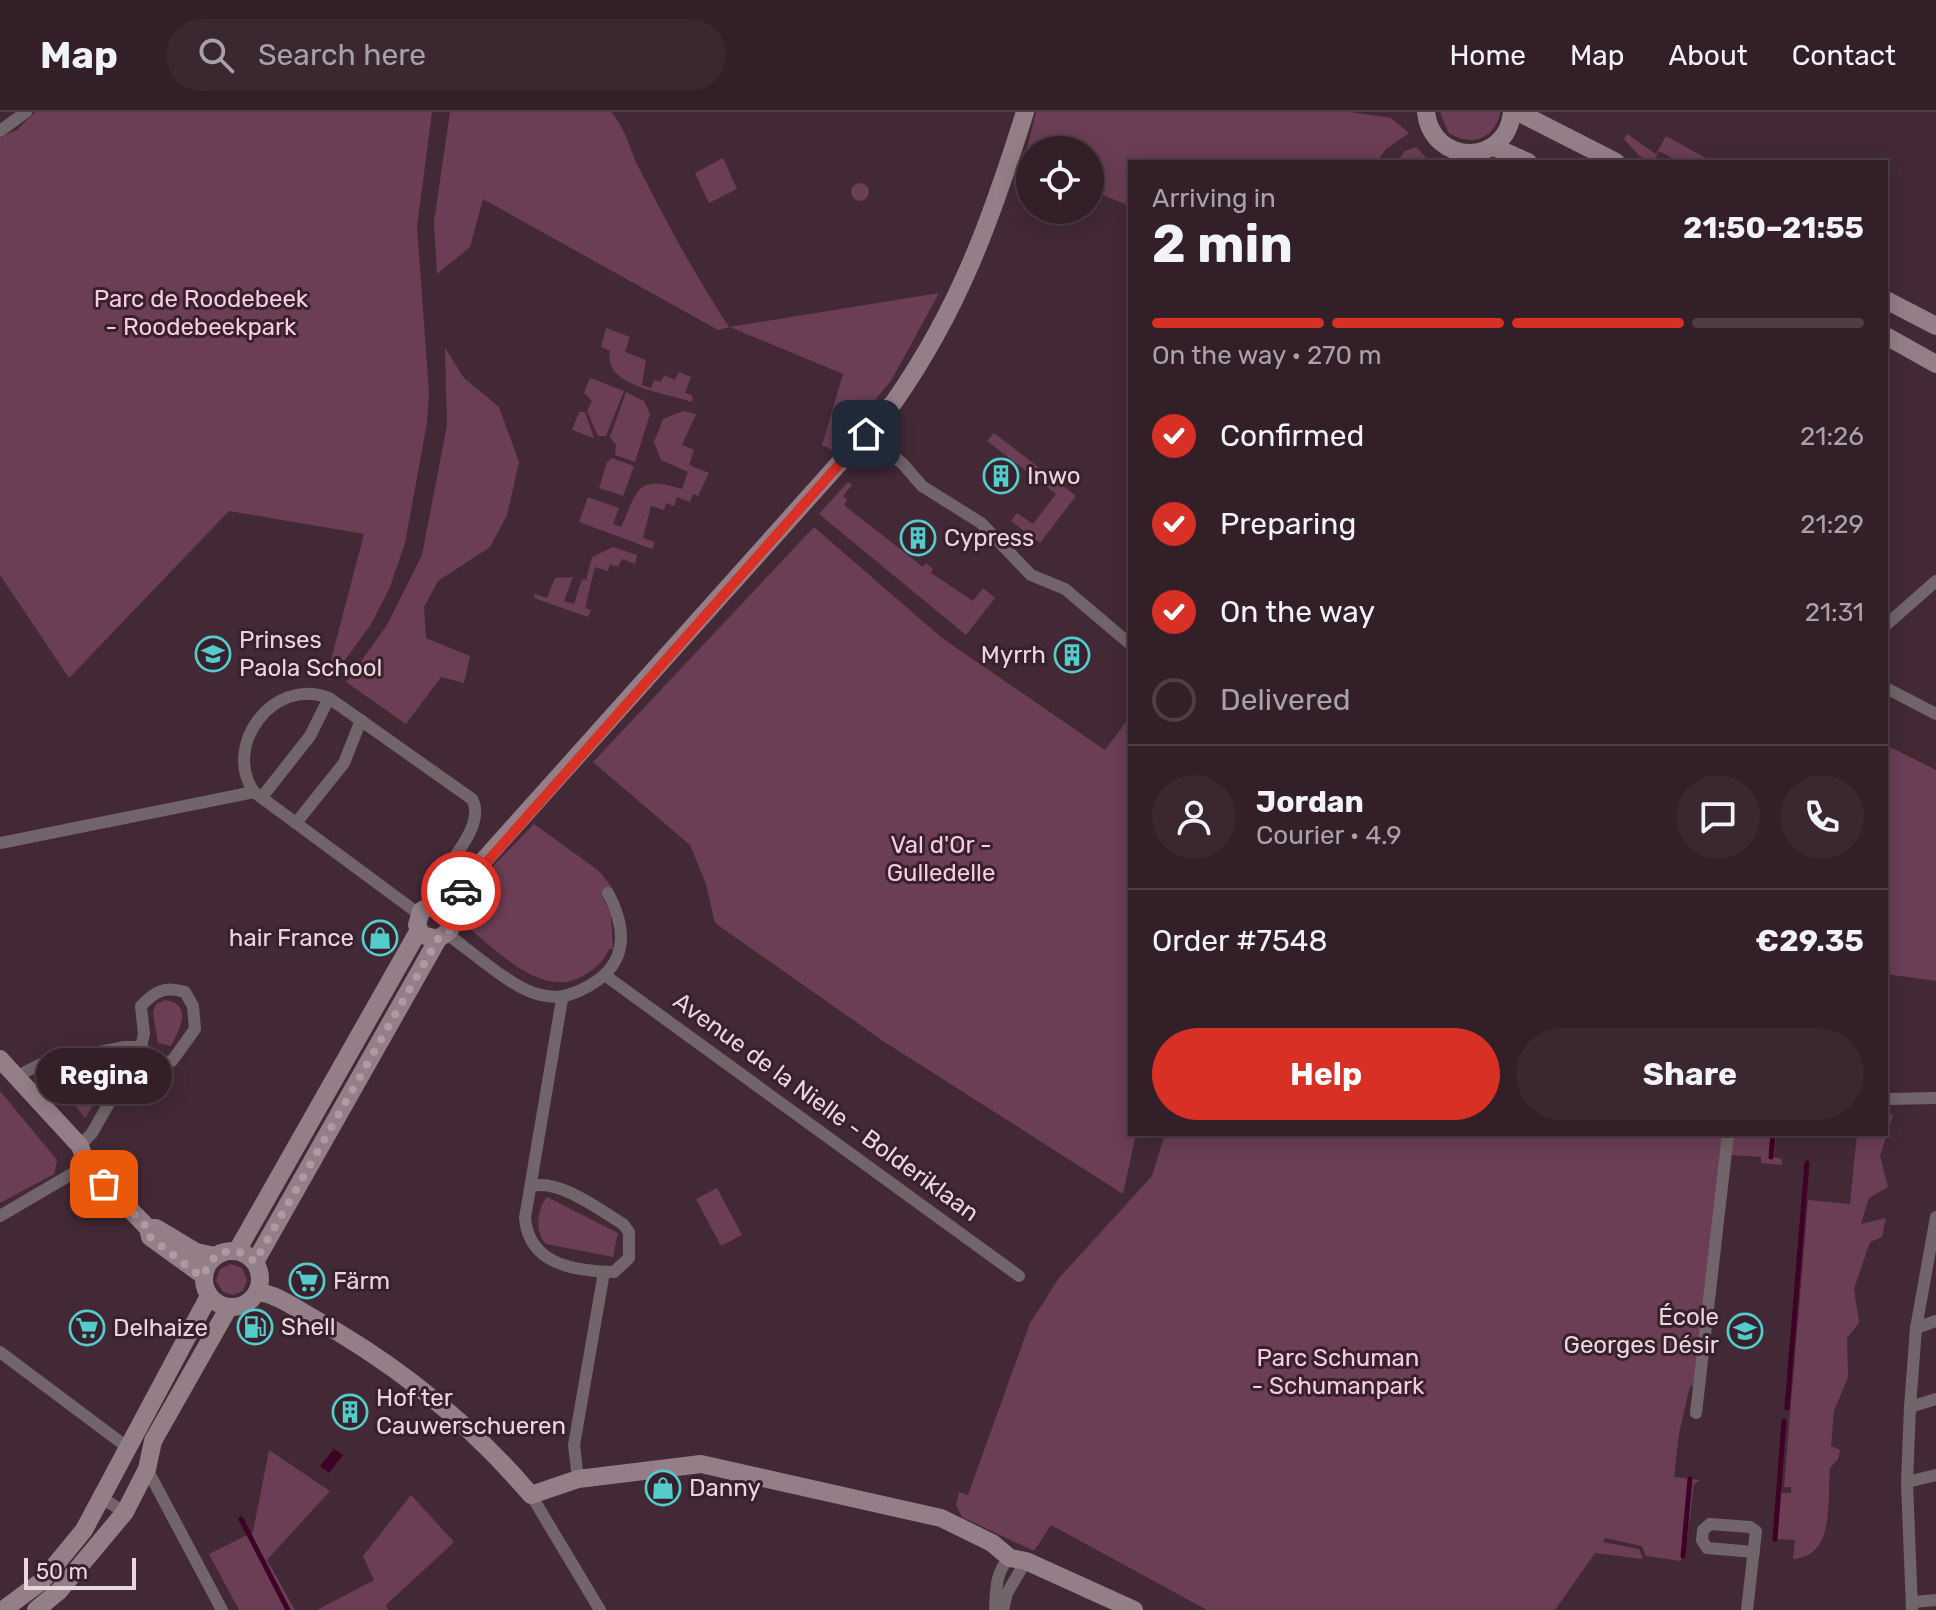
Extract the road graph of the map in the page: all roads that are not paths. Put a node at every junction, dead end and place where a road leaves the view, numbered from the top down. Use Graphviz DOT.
graph roads {
  1 [pos="26,112"];
  2 [pos="1025,112"];
  3 [pos="1426,112"];
  4 [pos="1512,112"];
  5 [pos="1518,112"];
  6 [pos="0,131"];
  7 [pos="1494,147"];
  8 [pos="1523,160"];
  9 [pos="1612,160"];
  10 [pos="1888,301"];
  11 [pos="1936,326"];
  12 [pos="1888,337"];
  13 [pos="1936,364"];
  14 [pos="866,434"];
  15 [pos="1936,581"];
  16 [pos="1888,623"];
  17 [pos="1128,642"];
  18 [pos="1888,689"];
  19 [pos="329,698"];
  20 [pos="1936,714"];
  21 [pos="361,720"];
  22 [pos="258,795"];
  23 [pos="296,823"];
  24 [pos="0,843"];
  25 [pos="608,893"];
  26 [pos="428,915"];
  27 [pos="442,937"];
  28 [pos="606,976"];
  29 [pos="562,999"];
  30 [pos="141,1047"];
  31 [pos="0,1059"];
  32 [pos="15,1077"];
  33 [pos="1936,1098"];
  34 [pos="1888,1099"];
  35 [pos="1728,1136"];
  36 [pos="80,1146"];
  37 [pos="87,1165"];
  38 [pos="533,1186"];
  39 [pos="0,1216"];
  40 [pos="1936,1217"];
  41 [pos="148,1228"];
  42 [pos="237,1251"];
  43 [pos="215,1256"];
  44 [pos="255,1262"];
  45 [pos="604,1272"];
  46 [pos="204,1276"];
  47 [pos="1019,1276"];
  48 [pos="258,1292"];
  49 [pos="209,1296"];
  50 [pos="229,1307"];
  51 [pos="1936,1321"];
  52 [pos="1916,1328"];
  53 [pos="0,1352"];
  54 [pos="1936,1399"];
  55 [pos="1910,1407"];
  56 [pos="1696,1413"];
  57 [pos="127,1447"];
  58 [pos="487,1447"];
  59 [pos="147,1469"];
  60 [pos="1936,1475"];
  61 [pos="578,1479"];
  62 [pos="1907,1482"];
  63 [pos="531,1495"];
  64 [pos="103,1499"];
  65 [pos="125,1512"];
  66 [pos="1754,1552"];
  67 [pos="1018,1560"];
  68 [pos="1936,1600"];
  69 [pos="1913,1606"];
  70 [pos="3,1610"];
  71 [pos="36,1610"];
  72 [pos="222,1610"];
  73 [pos="600,1610"];
  74 [pos="995,1610"];
  75 [pos="1003,1610"];
  76 [pos="1134,1610"];
  77 [pos="1747,1610"];
  1 -- 6 [label="street"];
  2 -- 14 [label="street"];
  3 -- 7 [label="street"];
  4 -- 7 [label="street"];
  5 -- 9 [label="street"];
  7 -- 8 [label="street"];
  10 -- 11 [label="street"];
  12 -- 13 [label="street"];
  14 -- 17 [label="street"];
  14 -- 26 [label="street"];
  15 -- 16 [label="street"];
  18 -- 20 [label="street"];
  19 -- 21 [label="street"];
  19 -- 22 [label="street"];
  19 -- 22 [label="street"];
  21 -- 23 [label="street"];
  21 -- 26 [label="street"];
  22 -- 23 [label="street"];
  22 -- 24 [label="street"];
  23 -- 26 [label="street"];
  25 -- 28 [label="street"];
  26 -- 27 [label="street"];
  26 -- 27 [label="street"];
  26 -- 42 [label="street"];
  27 -- 29 [label="street"];
  27 -- 44 [label="street"];
  28 -- 29 [label="street"];
  28 -- 47 [label="street, Avenue de la Nielle - Bolderiklaan"];
  29 -- 38 [label="street"];
  30 -- 30 [label="street"];
  30 -- 32 [label="street"];
  30 -- 36 [label="street"];
  31 -- 32 [label="street"];
  32 -- 36 [label="street"];
  32 -- 37 [label="street"];
  33 -- 34 [label="street"];
  35 -- 56 [label="street"];
  36 -- 37 [label="street"];
  37 -- 39 [label="street"];
  37 -- 41 [label="street"];
  38 -- 45 [label="street"];
  38 -- 45 [label="street"];
  40 -- 52 [label="street"];
  41 -- 43 [label="street"];
  41 -- 46 [label="street"];
  42 -- 43 [label="street"];
  42 -- 44 [label="street"];
  43 -- 46 [label="street"];
  44 -- 48 [label="street"];
  45 -- 61 [label="street"];
  46 -- 49 [label="street"];
  48 -- 50 [label="street"];
  48 -- 58 [label="street"];
  49 -- 50 [label="street"];
  49 -- 57 [label="street"];
  50 -- 59 [label="street"];
  51 -- 52 [label="street"];
  52 -- 55 [label="street"];
  53 -- 57 [label="street"];
  54 -- 55 [label="street"];
  55 -- 62 [label="street"];
  57 -- 64 [label="street"];
  58 -- 61 [label="street"];
  58 -- 63 [label="street"];
  59 -- 65 [label="street"];
  59 -- 72 [label="street"];
  60 -- 62 [label="street"];
  61 -- 63 [label="street"];
  61 -- 67 [label="street"];
  62 -- 69 [label="street"];
  63 -- 73 [label="street"];
  64 -- 65 [label="street"];
  64 -- 70 [label="street"];
  65 -- 71 [label="street"];
  66 -- 77 [label="street"];
  67 -- 74 [label="street"];
  67 -- 75 [label="street"];
  67 -- 76 [label="street"];
  68 -- 69 [label="street"];
}
